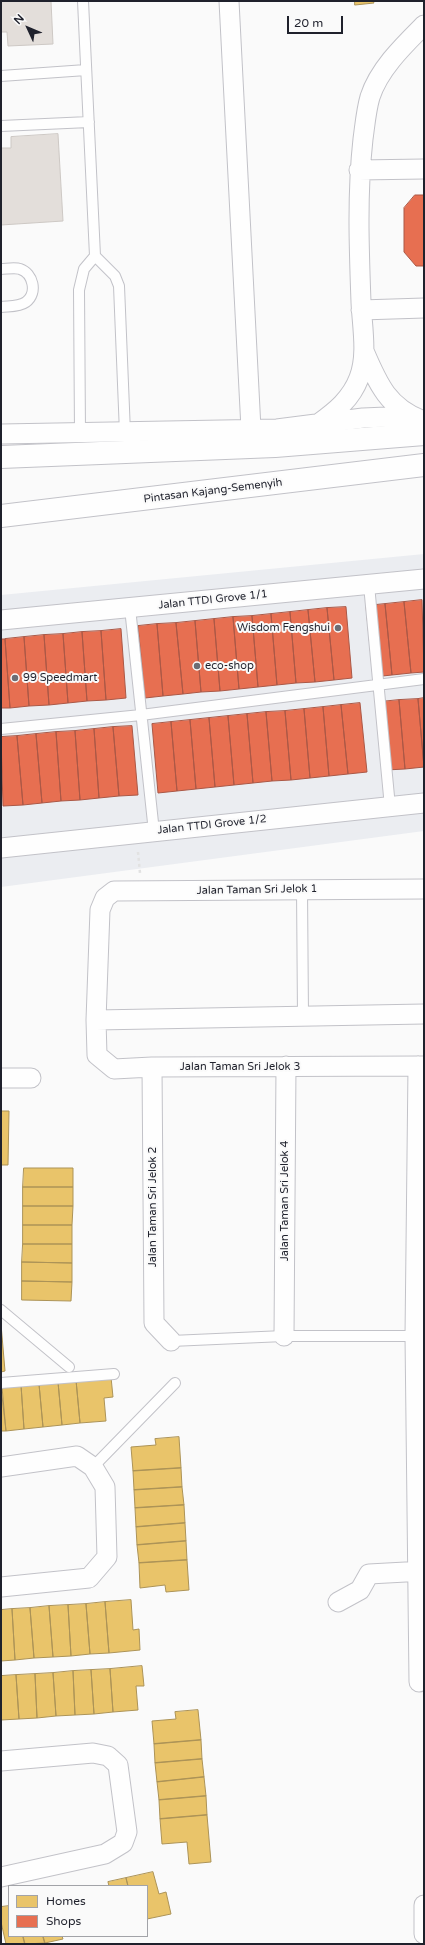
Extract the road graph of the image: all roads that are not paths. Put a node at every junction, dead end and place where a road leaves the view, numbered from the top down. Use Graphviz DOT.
graph roads {
  1 [pos="83,1"];
  2 [pos="229,1"];
  3 [pos="424,25"];
  4 [pos="86,70"];
  5 [pos="1,76"];
  6 [pos="89,122"];
  7 [pos="1,126"];
  8 [pos="424,169"];
  9 [pos="359,170"];
  10 [pos="94,256"];
  11 [pos="1,269"];
  12 [pos="1,307"];
  13 [pos="424,308"];
  14 [pos="361,310"];
  15 [pos="364,350"];
  16 [pos="417,418"];
  17 [pos="318,424"];
  18 [pos="251,429"];
  19 [pos="80,433"];
  20 [pos="124,433"];
  21 [pos="1,434"];
  22 [pos="424,434"];
  23 [pos="1,457"];
  24 [pos="424,465"];
  25 [pos="1,516"];
  26 [pos="424,579"];
  27 [pos="369,585"];
  28 [pos="130,608"];
  29 [pos="1,620"];
  30 [pos="424,679"];
  31 [pos="378,684"];
  32 [pos="141,715"];
  33 [pos="1,729"];
  34 [pos="424,803"];
  35 [pos="390,807"];
  36 [pos="145,832"];
  37 [pos="1,848"];
  38 [pos="302,889"];
  39 [pos="424,889"];
  40 [pos="100,910"];
  41 [pos="424,1014"];
  42 [pos="304,1017"];
  43 [pos="96,1020"];
  44 [pos="286,1066"];
  45 [pos="421,1066"];
  46 [pos="152,1067"];
  47 [pos="1,1078"];
  48 [pos="31,1078"];
  49 [pos="1,1310"];
  50 [pos="418,1325"];
  51 [pos="284,1336"];
  52 [pos="171,1341"];
  53 [pos="69,1366"];
  54 [pos="114,1374"];
  55 [pos="1,1383"];
  56 [pos="174,1383"];
  57 [pos="1,1467"];
  58 [pos="93,1468"];
  59 [pos="421,1571"];
  60 [pos="1,1587"];
  61 [pos="338,1602"];
  62 [pos="419,1682"];
  63 [pos="1,1761"];
  64 [pos="1,1877"];
  65 [pos="424,1905"];
  66 [pos="424,1934"];
  1 -- 4 [label="lane"];
  2 -- 18 [label="street"];
  3 -- 9 [label="street"];
  4 -- 5 [label="lane"];
  4 -- 6 [label="lane"];
  6 -- 7 [label="lane"];
  6 -- 10 [label="lane"];
  8 -- 9 [label="street"];
  9 -- 14 [label="street"];
  10 -- 19 [label="lane"];
  10 -- 20 [label="lane"];
  11 -- 12 [label="lane"];
  13 -- 14 [label="street"];
  14 -- 15 [label="street"];
  15 -- 16 [label="street"];
  15 -- 17 [label="street"];
  16 -- 17 [label="street"];
  17 -- 18 [label="street"];
  18 -- 20 [label="street"];
  19 -- 20 [label="street"];
  19 -- 21 [label="street"];
  22 -- 23 [label="highway"];
  24 -- 25 [label="highway, Pintasan Kajang-Semenyih"];
  26 -- 27 [label="street, Jalan TTDI Grove 1/1"];
  27 -- 28 [label="street, Jalan TTDI Grove 1/1"];
  27 -- 31 [label="lane"];
  28 -- 29 [label="street, Jalan TTDI Grove 1/1"];
  28 -- 32 [label="lane"];
  30 -- 31 [label="lane"];
  31 -- 32 [label="lane"];
  31 -- 35 [label="lane"];
  32 -- 33 [label="lane"];
  32 -- 36 [label="lane"];
  34 -- 35 [label="street, Jalan TTDI Grove 1/2"];
  35 -- 36 [label="street, Jalan TTDI Grove 1/2"];
  36 -- 37 [label="street, Jalan TTDI Grove 1/2"];
  38 -- 39 [label="street, Jalan Taman Sri Jelok 1"];
  38 -- 40 [label="street, Jalan Taman Sri Jelok 1"];
  38 -- 42 [label="lane"];
  40 -- 43 [label="street, Jalan Taman Sri Jelok 3"];
  41 -- 42 [label="street"];
  42 -- 43 [label="street"];
  43 -- 46 [label="street, Jalan Taman Sri Jelok 3"];
  44 -- 45 [label="street, Jalan Taman Sri Jelok 3"];
  44 -- 46 [label="street, Jalan Taman Sri Jelok 3"];
  44 -- 51 [label="street, Jalan Taman Sri Jelok 4"];
  45 -- 50 [label="street"];
  46 -- 52 [label="street, Jalan Taman Sri Jelok 2"];
  47 -- 48 [label="street"];
  49 -- 53 [label="lane"];
  50 -- 51 [label="lane"];
  50 -- 59 [label="street"];
  51 -- 52 [label="lane"];
  54 -- 55 [label="lane"];
  56 -- 58 [label="lane"];
  57 -- 58 [label="street"];
  58 -- 60 [label="street"];
  59 -- 61 [label="street"];
  59 -- 62 [label="street"];
  63 -- 64 [label="street"];
  65 -- 66 [label="street"];
}
